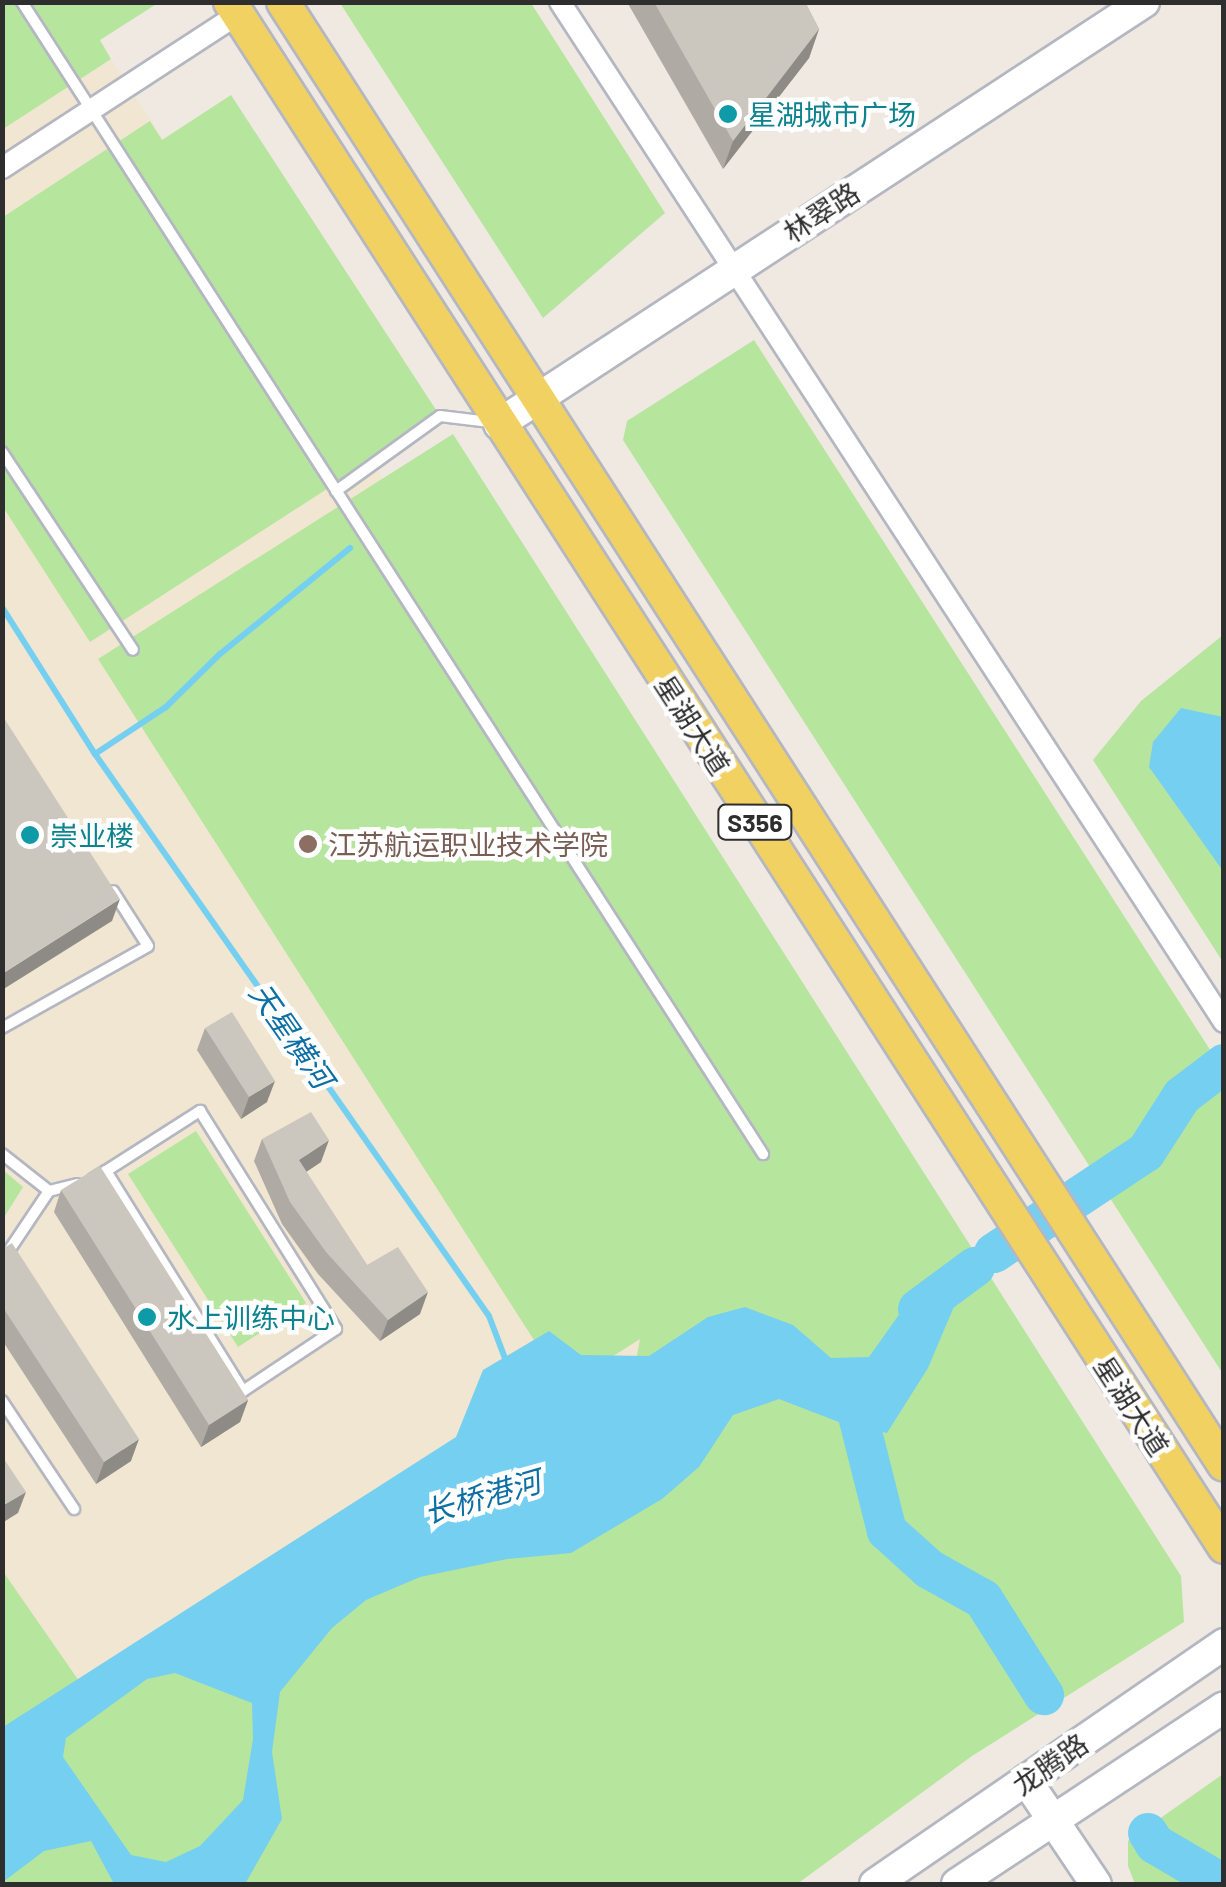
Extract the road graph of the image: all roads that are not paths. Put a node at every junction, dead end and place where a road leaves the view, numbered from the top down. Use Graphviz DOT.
graph roads {
  1 [pos="22,2"];
  2 [pos="282,2"];
  3 [pos="560,2"];
  4 [pos="1144,2"];
  5 [pos="234,9"];
  6 [pos="91,110"];
  7 [pos="2,168"];
  8 [pos="732,270"];
  9 [pos="536,401"];
  10 [pos="499,424"];
  11 [pos="2,452"];
  12 [pos="336,491"];
  13 [pos="132,650"];
  14 [pos="106,880"];
  15 [pos="1224,1022"];
  16 [pos="2,1028"];
  17 [pos="2,1154"];
  18 [pos="763,1154"];
  19 [pos="106,1171"];
  20 [pos="49,1191"];
  21 [pos="2,1260"];
  22 [pos="2,1401"];
  23 [pos="1224,1465"];
  24 [pos="74,1510"];
  25 [pos="1224,1547"];
  26 [pos="1224,1644"];
  27 [pos="1224,1707"];
  28 [pos="1026,1780"];
  29 [pos="1053,1818"];
  30 [pos="876,1884"];
  31 [pos="957,1884"];
  32 [pos="1096,1884"];
  1 -- 6 [label="lane"];
  2 -- 9 [label="main road, 星湖大道 / S356"];
  3 -- 8 [label="street"];
  4 -- 8 [label="street, 林翠路"];
  5 -- 6 [label="street"];
  5 -- 10 [label="main road, 星湖大道 / S356"];
  6 -- 7 [label="street"];
  6 -- 12 [label="lane"];
  8 -- 9 [label="street, 林翠路"];
  8 -- 15 [label="street"];
  9 -- 10 [label="street, 林翠路"];
  9 -- 23 [label="main road, 星湖大道 / S356"];
  10 -- 12 [label="lane"];
  10 -- 25 [label="main road, 星湖大道 / S356"];
  11 -- 13 [label="lane"];
  12 -- 18 [label="lane"];
  14 -- 16 [label="lane"];
  17 -- 20 [label="lane"];
  19 -- 19 [label="lane"];
  19 -- 20 [label="lane"];
  20 -- 21 [label="lane"];
  22 -- 24 [label="lane"];
  26 -- 28 [label="street, 龙腾路"];
  27 -- 29 [label="street, 龙腾路"];
  28 -- 29 [label="street"];
  28 -- 30 [label="street, 龙腾路"];
  29 -- 31 [label="street, 龙腾路"];
  29 -- 32 [label="street"];
}
